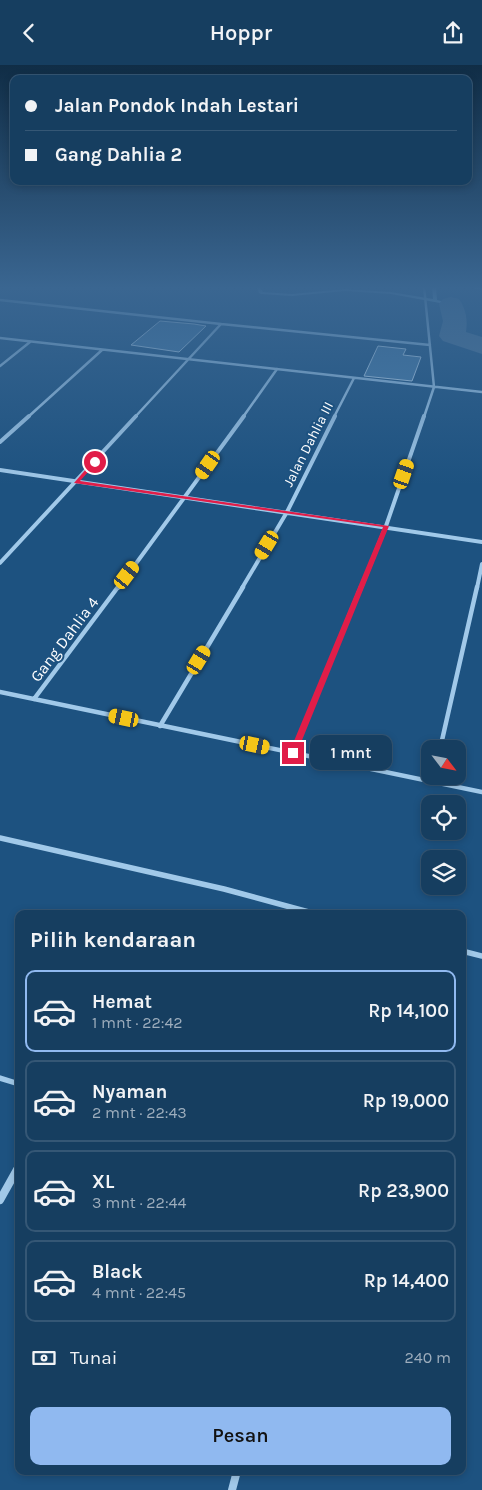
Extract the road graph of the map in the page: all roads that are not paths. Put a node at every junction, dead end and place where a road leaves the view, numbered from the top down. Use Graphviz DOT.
graph roads {
  1 [pos="16,352"];
  2 [pos="99,352"];
  3 [pos="130,352"];
  4 [pos="195,352"];
  5 [pos="431,352"];
  6 [pos="190,358"];
  7 [pos="0,365"];
  8 [pos="277,369"];
  9 [pos="354,378"];
  10 [pos="434,387"];
  11 [pos="482,392"];
  12 [pos="0,442"];
  13 [pos="0,470"];
  14 [pos="76,482"];
  15 [pos="186,497"];
  16 [pos="287,511"];
  17 [pos="386,526"];
  18 [pos="482,542"];
  19 [pos="0,563"];
  20 [pos="482,564"];
  21 [pos="0,692"];
  22 [pos="34,699"];
  23 [pos="160,726"];
  24 [pos="442,740"];
  25 [pos="293,753"];
  26 [pos="421,776"];
  27 [pos="458,785"];
  28 [pos="482,792"];
  29 [pos="0,838"];
  30 [pos="301,910"];
  31 [pos="466,952"];
  32 [pos="482,956"];
  33 [pos="0,1078"];
  34 [pos="15,1083"];
  35 [pos="15,1173"];
  36 [pos="0,1200"];
  37 [pos="236,1475"];
  38 [pos="232,1490"];
  1 -- 7 [label="street"];
  2 -- 12 [label="street"];
  3 -- 6 [label="street"];
  4 -- 6 [label="street"];
  5 -- 10 [label="street"];
  6 -- 8 [label="street"];
  6 -- 14 [label="street"];
  8 -- 9 [label="street"];
  8 -- 15 [label="street, Gang Dahlia 4"];
  9 -- 10 [label="street"];
  9 -- 16 [label="street, Jalan Dahlia III"];
  10 -- 11 [label="street"];
  10 -- 17 [label="street"];
  13 -- 14 [label="street"];
  14 -- 15 [label="street"];
  14 -- 19 [label="street"];
  15 -- 16 [label="street"];
  15 -- 22 [label="street, Gang Dahlia 4"];
  16 -- 17 [label="street"];
  16 -- 23 [label="street, Jalan Dahlia III"];
  17 -- 18 [label="street"];
  17 -- 25 [label="street"];
  20 -- 24 [label="street"];
  21 -- 22 [label="street"];
  22 -- 23 [label="street"];
  23 -- 25 [label="street"];
  25 -- 26 [label="street"];
  27 -- 28 [label="street"];
  29 -- 30 [label="street"];
  31 -- 32 [label="street"];
  33 -- 34 [label="street"];
  35 -- 36 [label="street"];
  37 -- 38 [label="street"];
}
